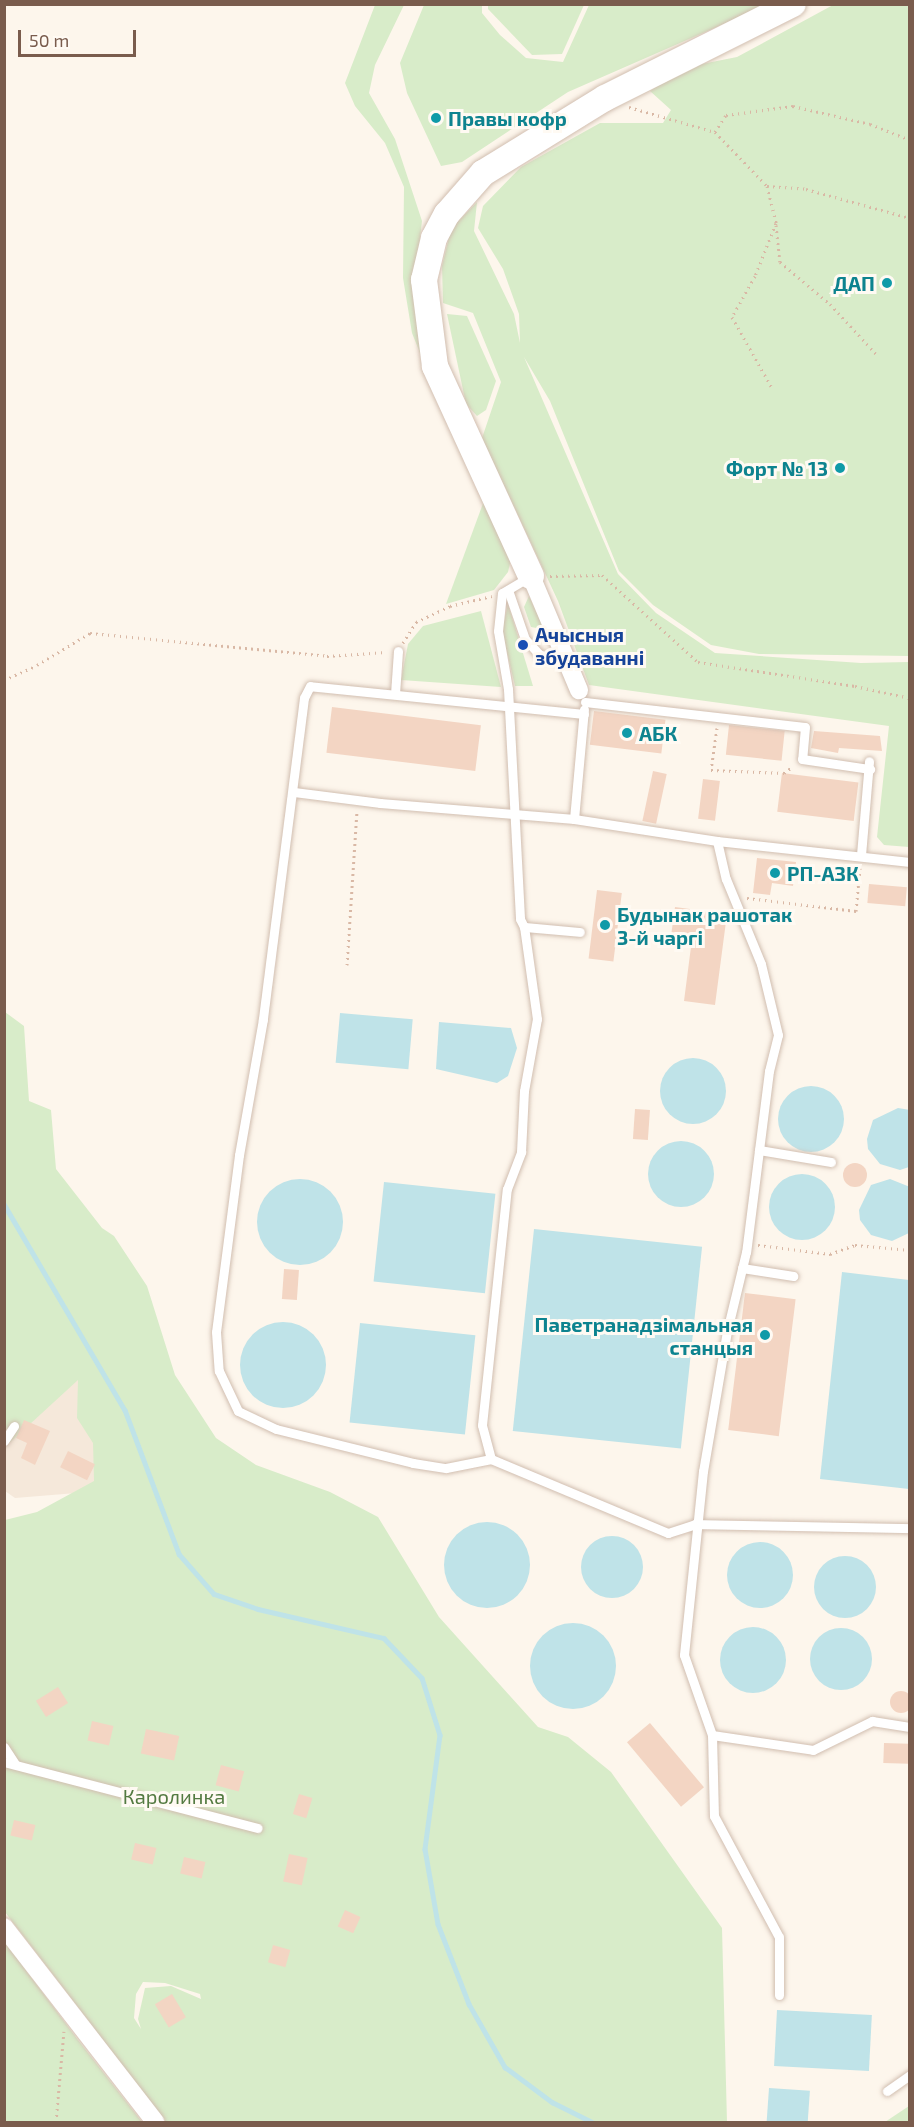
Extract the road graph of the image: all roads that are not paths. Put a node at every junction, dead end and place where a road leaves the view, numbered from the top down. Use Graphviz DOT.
graph roads {
  1 [pos="794,4"];
  2 [pos="531,576"];
  3 [pos="505,591"];
  4 [pos="398,651"];
  5 [pos="565,659"];
  6 [pos="395,694"];
  7 [pos="582,696"];
  8 [pos="507,708"];
  9 [pos="584,714"];
  10 [pos="294,792"];
  11 [pos="514,815"];
  12 [pos="574,819"];
  13 [pos="717,841"];
  14 [pos="861,855"];
  15 [pos="909,862"];
  16 [pos="524,927"];
  17 [pos="580,932"];
  18 [pos="759,1150"];
  19 [pos="831,1162"];
  20 [pos="742,1268"];
  21 [pos="793,1276"];
  22 [pos="14,1426"];
  23 [pos="4,1441"];
  24 [pos="491,1459"];
  25 [pos="695,1524"];
  26 [pos="909,1527"];
  27 [pos="909,1726"];
  28 [pos="712,1735"];
  29 [pos="4,1747"];
  30 [pos="4,1762"];
  31 [pos="15,1764"];
  32 [pos="258,1828"];
  33 [pos="4,1927"];
  34 [pos="779,1995"];
  35 [pos="909,2075"];
  36 [pos="887,2091"];
  37 [pos="155,2122"];
  1 -- 2 [label="street"];
  2 -- 3 [label="lane"];
  2 -- 5 [label="street"];
  3 -- 5 [label="lane"];
  3 -- 8 [label="lane"];
  4 -- 6 [label="lane"];
  5 -- 7 [label="street"];
  6 -- 8 [label="lane"];
  6 -- 10 [label="lane"];
  7 -- 9 [label="lane"];
  7 -- 14 [label="lane"];
  8 -- 9 [label="lane"];
  8 -- 11 [label="lane"];
  9 -- 12 [label="lane"];
  10 -- 11 [label="lane"];
  10 -- 24 [label="lane"];
  11 -- 12 [label="lane"];
  11 -- 16 [label="lane"];
  12 -- 13 [label="lane"];
  13 -- 14 [label="lane"];
  13 -- 18 [label="lane"];
  14 -- 15 [label="lane"];
  16 -- 17 [label="lane"];
  16 -- 24 [label="lane"];
  18 -- 19 [label="lane"];
  18 -- 20 [label="lane"];
  20 -- 21 [label="lane"];
  20 -- 25 [label="lane"];
  22 -- 23 [label="lane"];
  24 -- 25 [label="lane"];
  25 -- 26 [label="lane"];
  25 -- 28 [label="lane"];
  27 -- 28 [label="lane"];
  28 -- 34 [label="lane"];
  29 -- 31 [label="lane"];
  30 -- 31 [label="lane"];
  31 -- 32 [label="lane"];
  33 -- 37 [label="street"];
  35 -- 36 [label="lane"];
}
